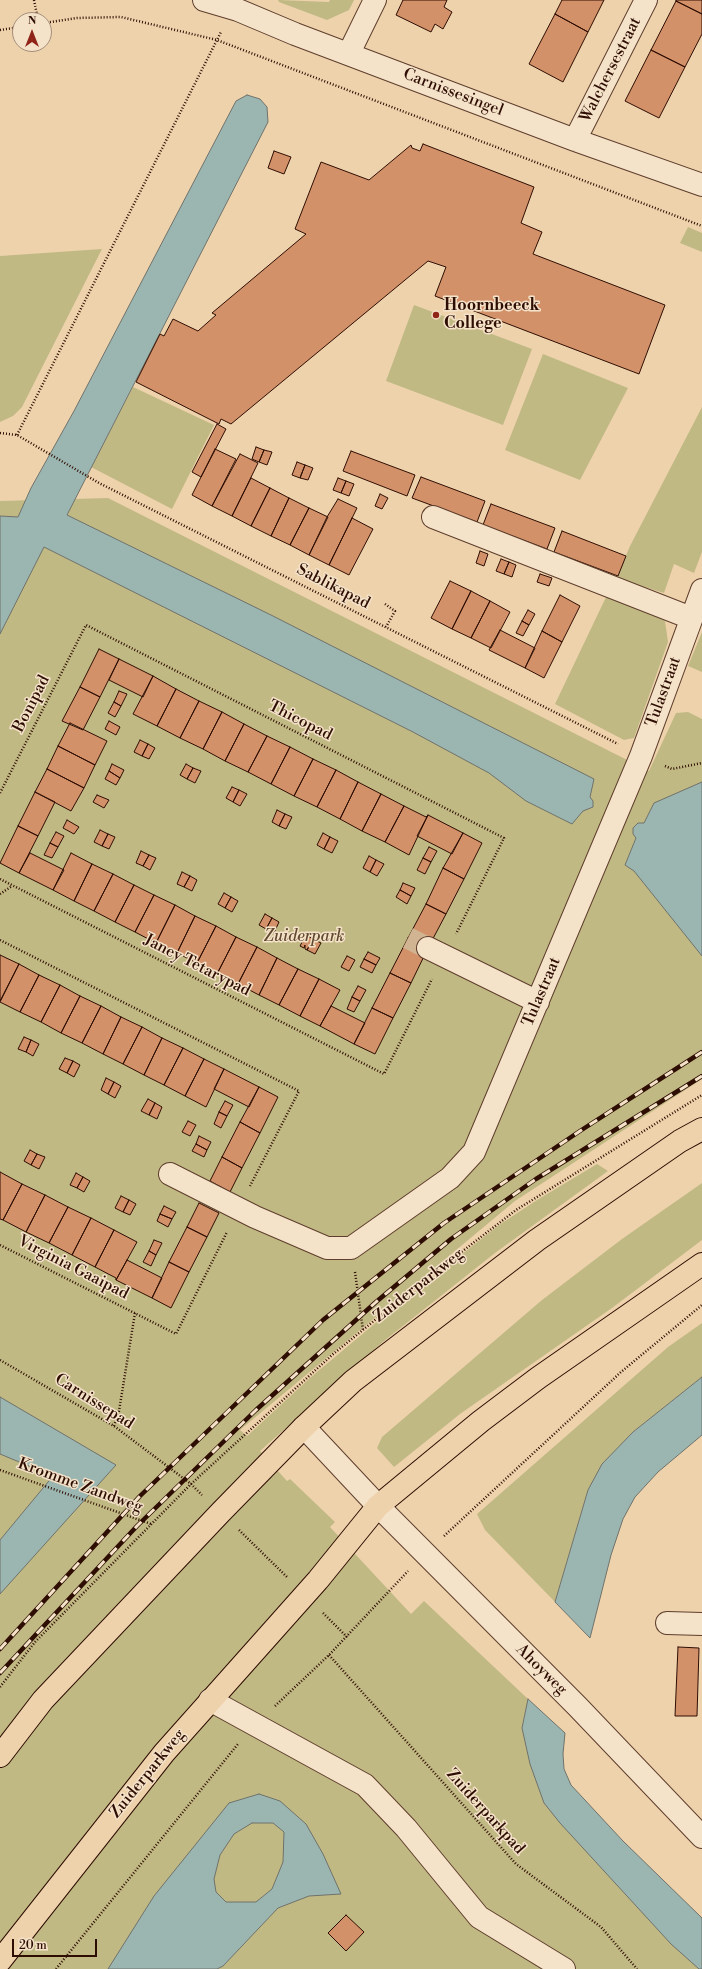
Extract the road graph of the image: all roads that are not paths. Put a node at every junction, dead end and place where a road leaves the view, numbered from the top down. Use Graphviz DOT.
graph roads {
  1 [pos="204,0"];
  2 [pos="375,0"];
  3 [pos="646,0"];
  4 [pos="240,5"];
  5 [pos="349,53"];
  6 [pos="576,140"];
  7 [pos="702,185"];
  8 [pos="433,518"];
  9 [pos="702,590"];
  10 [pos="691,618"];
  11 [pos="428,948"];
  12 [pos="538,1002"];
  13 [pos="702,1129"];
  14 [pos="170,1174"];
  15 [pos="702,1264"];
  16 [pos="304,1427"];
  17 [pos="378,1506"];
  18 [pos="667,1623"];
  19 [pos="702,1624"];
  20 [pos="210,1700"];
  21 [pos="0,1756"];
  22 [pos="699,1826"];
  23 [pos="0,1961"];
  24 [pos="564,1969"];
  1 -- 4 [label="street, Carnissesingel"];
  2 -- 5 [label="street"];
  3 -- 6 [label="street, Walchersestraat"];
  4 -- 5 [label="street, Carnissesingel"];
  5 -- 6 [label="street, Carnissesingel"];
  6 -- 7 [label="street, Carnissesingel"];
  8 -- 10 [label="street"];
  9 -- 10 [label="street, Tulastraat"];
  10 -- 12 [label="street, Tulastraat"];
  11 -- 12 [label="street"];
  12 -- 14 [label="street, Tulastraat"];
  13 -- 16 [label="main road"];
  15 -- 17 [label="main road, Zuiderparkweg"];
  16 -- 17 [label="street"];
  16 -- 21 [label="main road"];
  17 -- 20 [label="main road, Zuiderparkweg"];
  17 -- 22 [label="street, Ahoyweg"];
  18 -- 19 [label="street"];
  20 -- 23 [label="main road, Zuiderparkweg"];
  20 -- 24 [label="street"];
}
